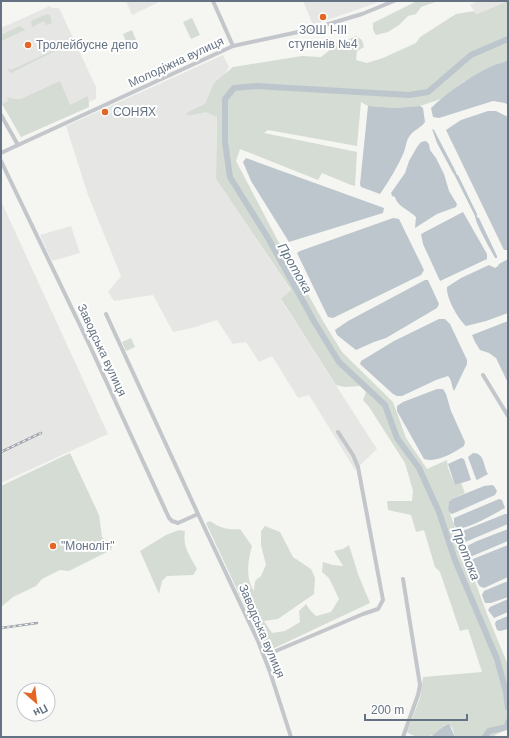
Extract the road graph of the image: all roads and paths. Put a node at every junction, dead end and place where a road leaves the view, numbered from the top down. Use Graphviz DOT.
graph roads {
  1 [pos="213,1"];
  2 [pos="394,1"];
  3 [pos="233,46"];
  4 [pos="1,115"];
  5 [pos="18,145"];
  6 [pos="1,153"];
  7 [pos="1,161"];
  8 [pos="106,314"];
  9 [pos="483,375"];
  10 [pos="508,416"];
  11 [pos="338,432"];
  12 [pos="198,514"];
  13 [pos="403,578"];
  14 [pos="264,656"];
  15 [pos="291,737"];
  16 [pos="403,737"];
  1 -- 3 [label="street"];
  2 -- 3 [label="street, Молодіжна вулиця"];
  3 -- 5 [label="street, Молодіжна вулиця"];
  4 -- 5 [label="street"];
  5 -- 6 [label="street"];
  7 -- 12 [label="street, Заводська вулиця"];
  8 -- 12 [label="street, Заводська вулиця"];
  9 -- 10 [label="street"];
  11 -- 14 [label="street"];
  12 -- 14 [label="street, Заводська вулиця"];
  13 -- 16 [label="street"];
  14 -- 15 [label="street, Заводська вулиця"];
}
